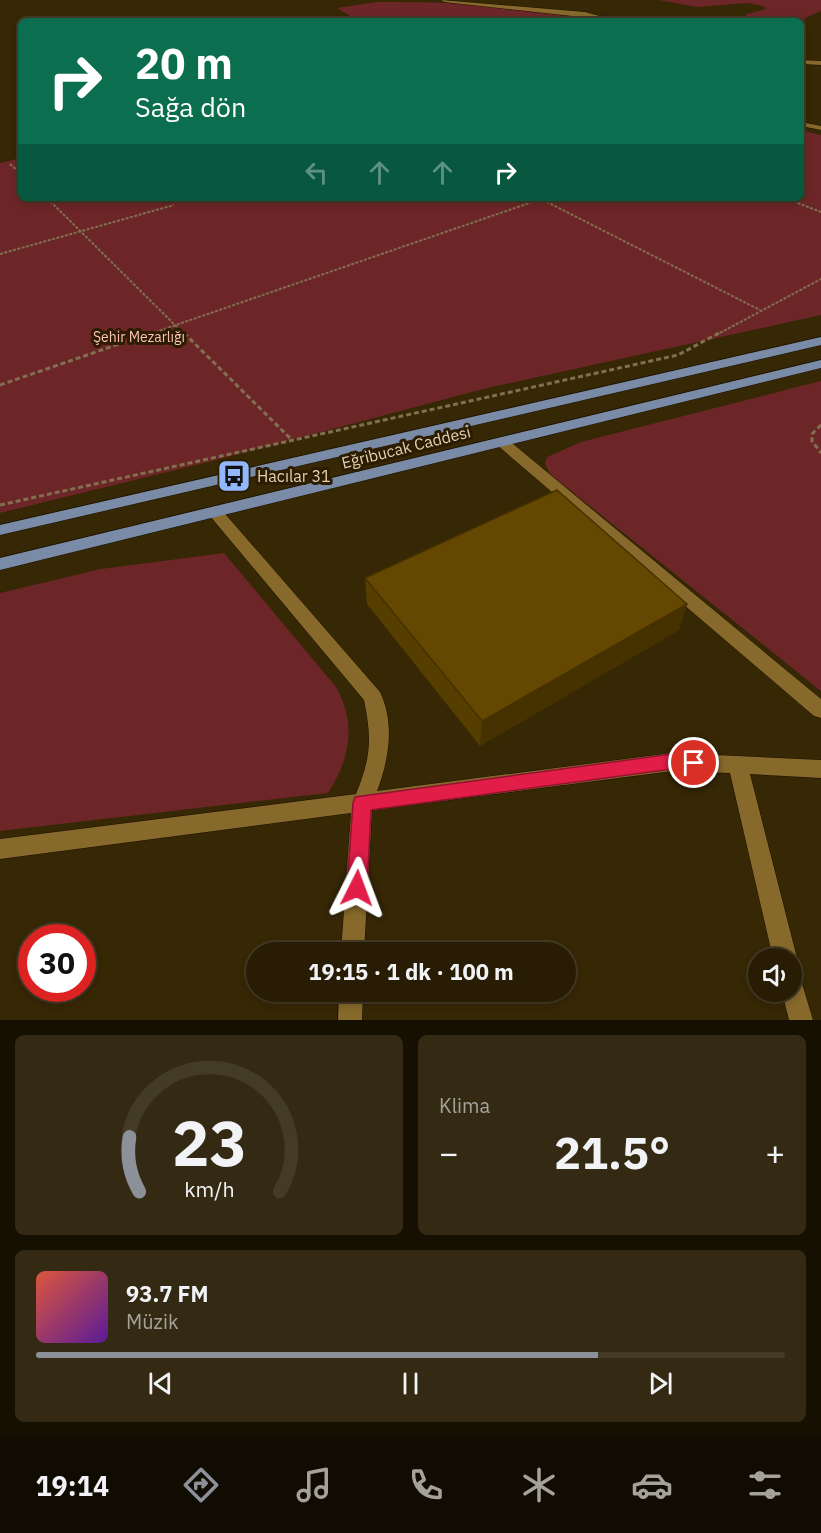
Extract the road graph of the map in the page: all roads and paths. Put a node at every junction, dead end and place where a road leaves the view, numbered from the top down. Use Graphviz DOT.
graph roads {
  1 [pos="444,0"];
  2 [pos="600,18"];
  3 [pos="804,62"];
  4 [pos="821,63"];
  5 [pos="804,125"];
  6 [pos="821,128"];
  7 [pos="10,164"];
  8 [pos="18,171"];
  9 [pos="50,201"];
  10 [pos="535,201"];
  11 [pos="545,201"];
  12 [pos="793,201"];
  13 [pos="174,206"];
  14 [pos="821,212"];
  15 [pos="82,232"];
  16 [pos="0,254"];
  17 [pos="821,279"];
  18 [pos="760,310"];
  19 [pos="177,325"];
  20 [pos="821,341"];
  21 [pos="821,364"];
  22 [pos="0,385"];
  23 [pos="821,425"];
  24 [pos="290,439"];
  25 [pos="502,442"];
  26 [pos="821,453"];
  27 [pos="0,505"];
  28 [pos="215,512"];
  29 [pos="0,530"];
  30 [pos="0,564"];
  31 [pos="821,710"];
  32 [pos="738,765"];
  33 [pos="821,769"];
  34 [pos="362,803"];
  35 [pos="0,849"];
  36 [pos="354,942"];
  37 [pos="783,948"];
  38 [pos="351,1002"];
  39 [pos="796,1002"];
  40 [pos="350,1020"];
  41 [pos="801,1020"];
  1 -- 2 [label="street"];
  3 -- 4 [label="street"];
  5 -- 6 [label="street"];
  7 -- 8 [label="path"];
  9 -- 15 [label="path"];
  10 -- 19 [label="path"];
  11 -- 18 [label="path"];
  12 -- 14 [label="path"];
  13 -- 15 [label="path"];
  15 -- 16 [label="path"];
  15 -- 19 [label="path"];
  17 -- 18 [label="path"];
  18 -- 24 [label="path"];
  19 -- 22 [label="path"];
  19 -- 24 [label="path"];
  20 -- 29 [label="main road, Eğribucak Caddesi"];
  21 -- 25 [label="main road, Eğribucak Caddesi"];
  23 -- 26 [label="path"];
  24 -- 27 [label="path"];
  25 -- 28 [label="main road, Eğribucak Caddesi"];
  25 -- 31 [label="street"];
  28 -- 30 [label="main road, Eğribucak Caddesi"];
  28 -- 34 [label="street"];
  32 -- 33 [label="street"];
  32 -- 34 [label="street"];
  32 -- 37 [label="street"];
  34 -- 35 [label="street"];
  34 -- 36 [label="street"];
  38 -- 40 [label="street"];
  39 -- 41 [label="street"];
}
